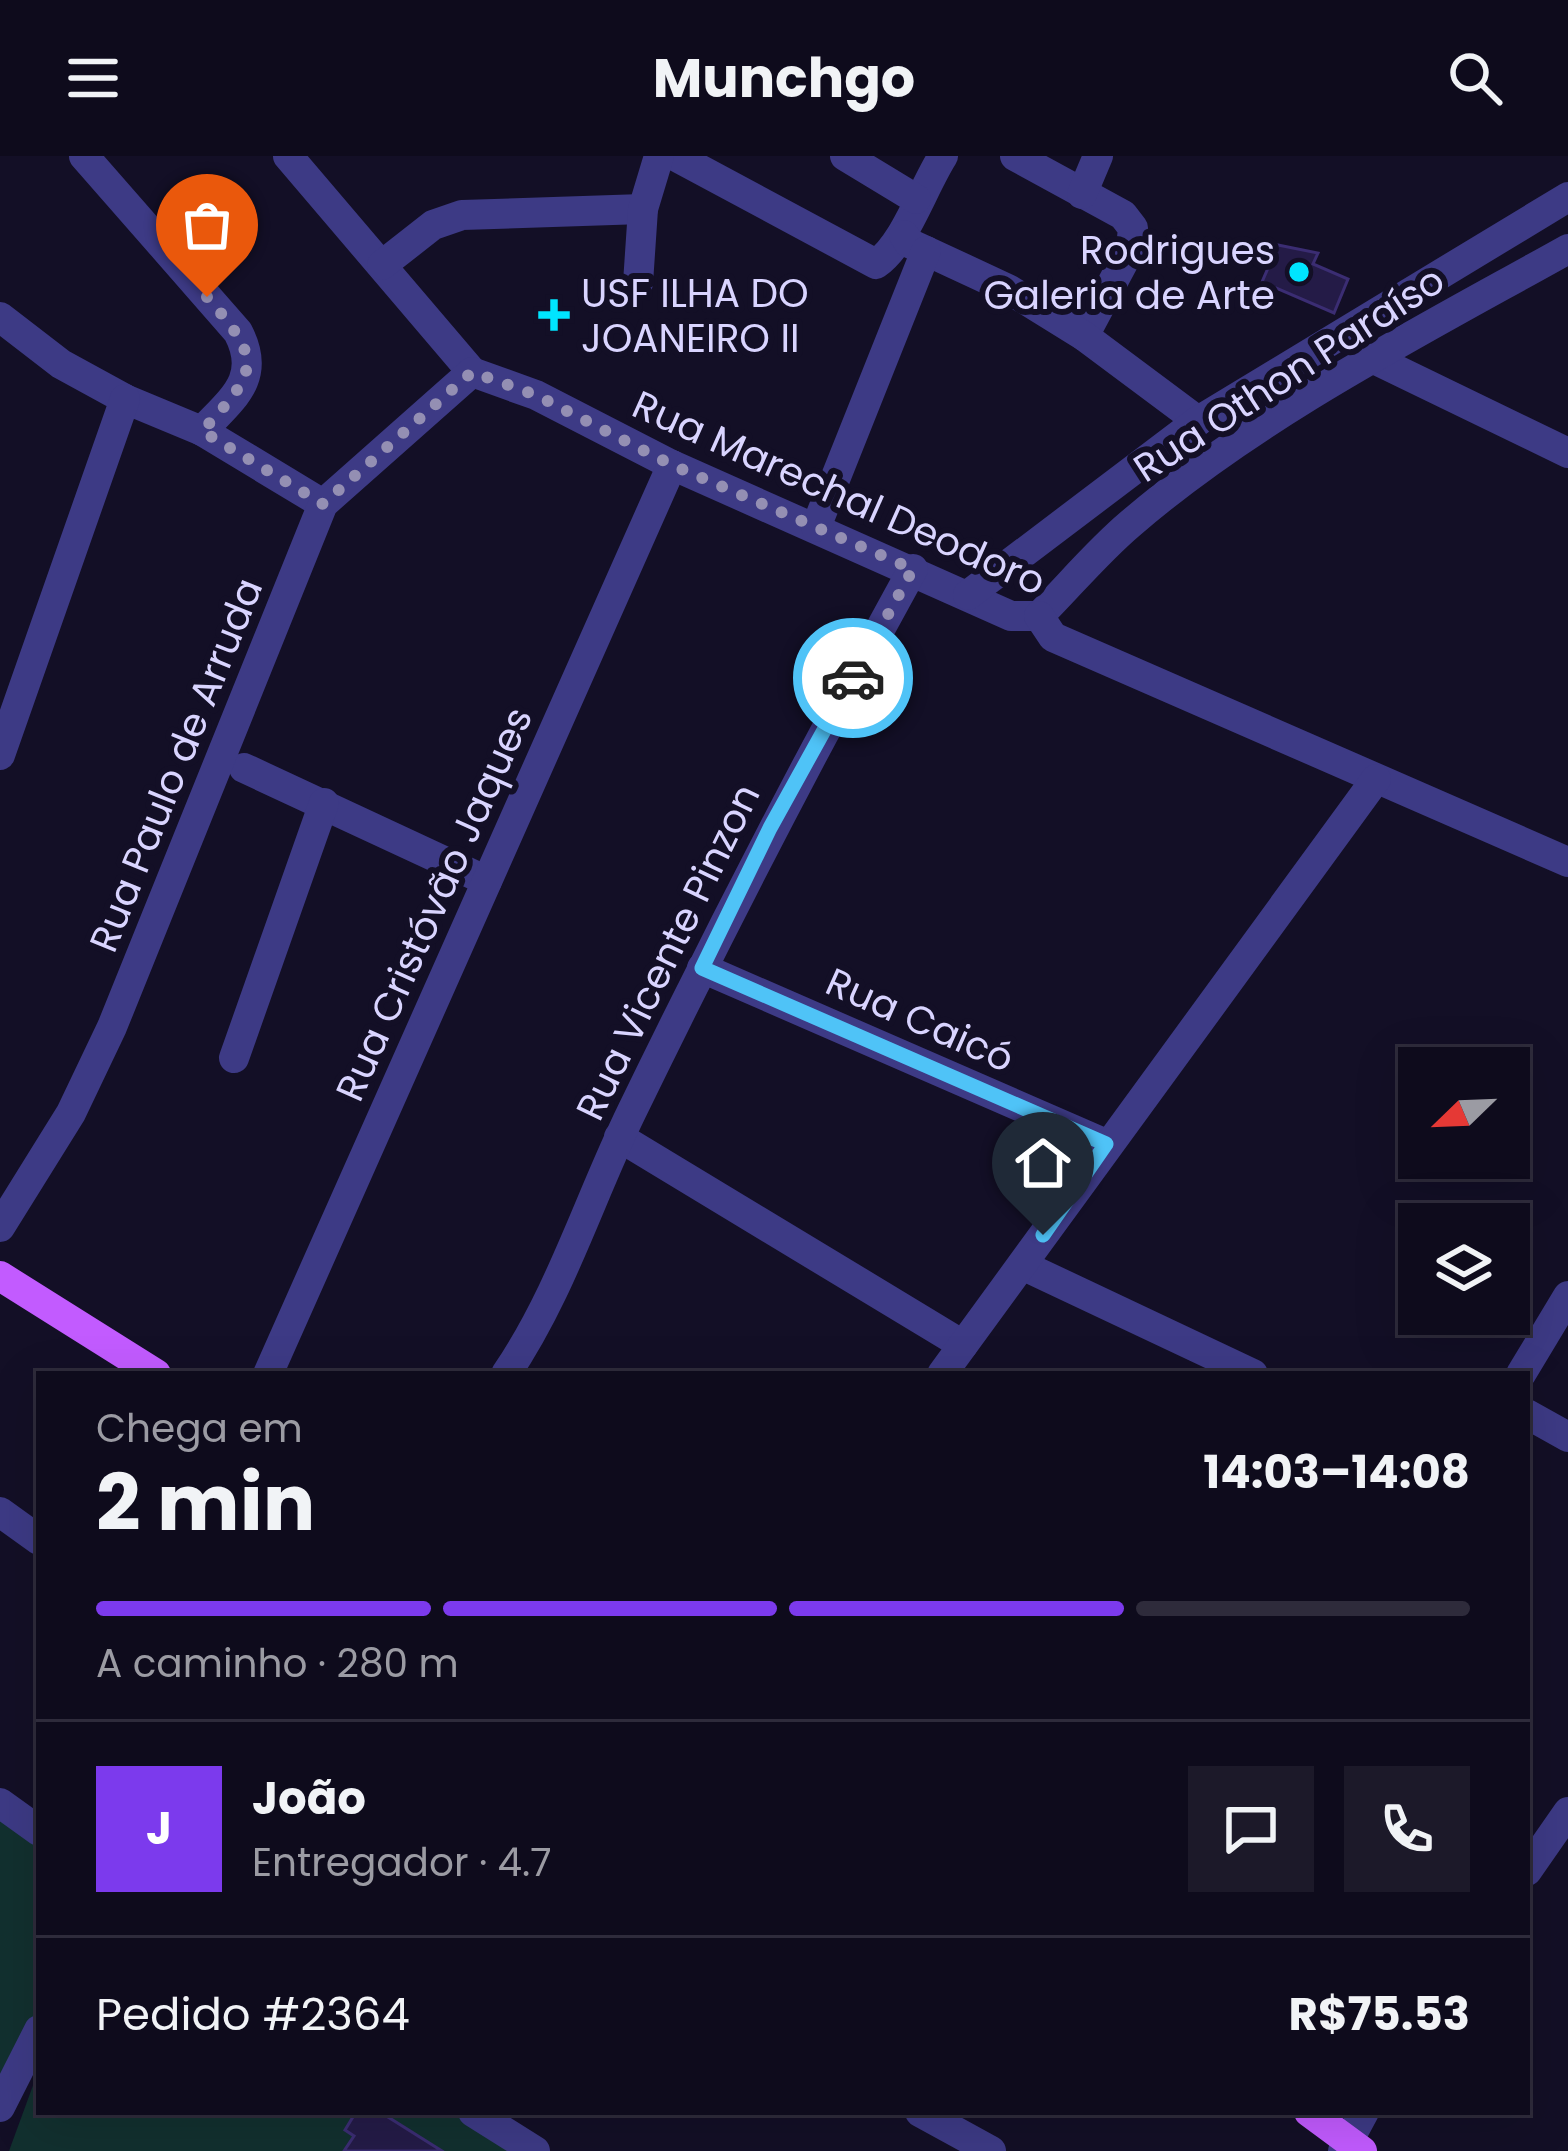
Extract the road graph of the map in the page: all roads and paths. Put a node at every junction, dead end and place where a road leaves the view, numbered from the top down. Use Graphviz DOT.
graph roads {
  1 [pos="84,156"];
  2 [pos="287,156"];
  3 [pos="659,156"];
  4 [pos="676,156"];
  5 [pos="845,156"];
  6 [pos="943,156"];
  7 [pos="1015,156"];
  8 [pos="1098,156"];
  9 [pos="1082,194"];
  10 [pos="1568,197"];
  11 [pos="916,199"];
  12 [pos="643,209"];
  13 [pos="915,243"];
  14 [pos="1568,249"];
  15 [pos="382,265"];
  16 [pos="638,283"];
  17 [pos="0,317"];
  18 [pos="1084,336"];
  19 [pos="1372,358"];
  20 [pos="472,372"];
  21 [pos="125,399"];
  22 [pos="1198,421"];
  23 [pos="202,431"];
  24 [pos="1568,453"];
  25 [pos="672,465"];
  26 [pos="323,504"];
  27 [pos="816,527"];
  28 [pos="1021,554"];
  29 [pos="913,569"];
  30 [pos="1068,586"];
  31 [pos="968,595"];
  32 [pos="1039,616"];
  33 [pos="0,755"];
  34 [pos="244,768"];
  35 [pos="1376,779"];
  36 [pos="324,803"];
  37 [pos="1568,862"];
  38 [pos="487,880"];
  39 [pos="702,968"];
  40 [pos="234,1058"];
  41 [pos="619,1137"];
  42 [pos="1106,1144"];
  43 [pos="0,1227"];
  44 [pos="1022,1265"];
  45 [pos="0,1276"];
  46 [pos="1568,1296"];
  47 [pos="963,1345"];
  48 [pos="151,1371"];
  49 [pos="269,1371"];
  50 [pos="508,1371"];
  51 [pos="944,1371"];
  52 [pos="1247,1371"];
  53 [pos="1523,1371"];
  54 [pos="1530,1416"];
  55 [pos="1568,1437"];
  56 [pos="0,1512"];
  57 [pos="36,1538"];
  58 [pos="0,1803"];
  59 [pos="1568,1811"];
  60 [pos="36,1829"];
  61 [pos="1530,1867"];
  62 [pos="36,2036"];
  63 [pos="0,2107"];
  64 [pos="477,2115"];
  65 [pos="925,2115"];
  66 [pos="1312,2115"];
  67 [pos="1363,2115"];
  68 [pos="1351,2148"];
  69 [pos="535,2151"];
  70 [pos="991,2151"];
  1 -- 23 [label="street"];
  2 -- 15 [label="street"];
  3 -- 12 [label="street"];
  4 -- 13 [label="street"];
  5 -- 11 [label="street"];
  6 -- 11 [label="street"];
  7 -- 9 [label="street"];
  8 -- 9 [label="street"];
  9 -- 18 [label="street"];
  10 -- 22 [label="street, Rua Othon Paraíso"];
  11 -- 13 [label="street"];
  12 -- 15 [label="street"];
  12 -- 16 [label="street"];
  13 -- 18 [label="street"];
  13 -- 27 [label="street"];
  14 -- 19 [label="street, Rua Othon Paraíso"];
  15 -- 20 [label="street"];
  17 -- 21 [label="street"];
  18 -- 22 [label="street"];
  19 -- 24 [label="street"];
  19 -- 30 [label="street, Rua Othon Paraíso"];
  20 -- 25 [label="street, Rua Marechal Deodoro"];
  20 -- 26 [label="street, Rua Paulo de Arruda"];
  21 -- 23 [label="street"];
  21 -- 33 [label="street"];
  22 -- 28 [label="street, Rua Othon Paraíso"];
  23 -- 26 [label="street"];
  25 -- 27 [label="street, Rua Marechal Deodoro"];
  25 -- 38 [label="street, Rua Cristóvão Jaques"];
  26 -- 43 [label="street, Rua Paulo de Arruda"];
  27 -- 29 [label="street, Rua Marechal Deodoro"];
  28 -- 30 [label="street"];
  28 -- 31 [label="street, Rua Othon Paraíso"];
  29 -- 31 [label="street, Rua Marechal Deodoro"];
  29 -- 39 [label="street, Rua Vicente Pinzon"];
  30 -- 32 [label="street, Rua Othon Paraíso"];
  31 -- 32 [label="street, Rua Marechal Deodoro"];
  32 -- 35 [label="street, Rua Marechal Deodoro"];
  34 -- 36 [label="street"];
  35 -- 37 [label="street, Rua Marechal Deodoro"];
  35 -- 42 [label="street"];
  36 -- 38 [label="street"];
  36 -- 40 [label="street"];
  38 -- 49 [label="street, Rua Cristóvão Jaques"];
  39 -- 41 [label="street, Rua Vicente Pinzon"];
  39 -- 42 [label="street, Rua Caicó"];
  41 -- 47 [label="street"];
  41 -- 50 [label="street, Rua Vicente Pinzon"];
  42 -- 44 [label="street"];
  44 -- 47 [label="street"];
  44 -- 52 [label="street"];
  45 -- 48 [label="main road"];
  46 -- 53 [label="street"];
  47 -- 51 [label="street"];
  54 -- 55 [label="street"];
  56 -- 57 [label="street"];
  58 -- 60 [label="street"];
  59 -- 61 [label="street"];
  62 -- 63 [label="street"];
  64 -- 69 [label="street"];
  65 -- 70 [label="street"];
  66 -- 68 [label="main road"];
  67 -- 68 [label="street"];
}
